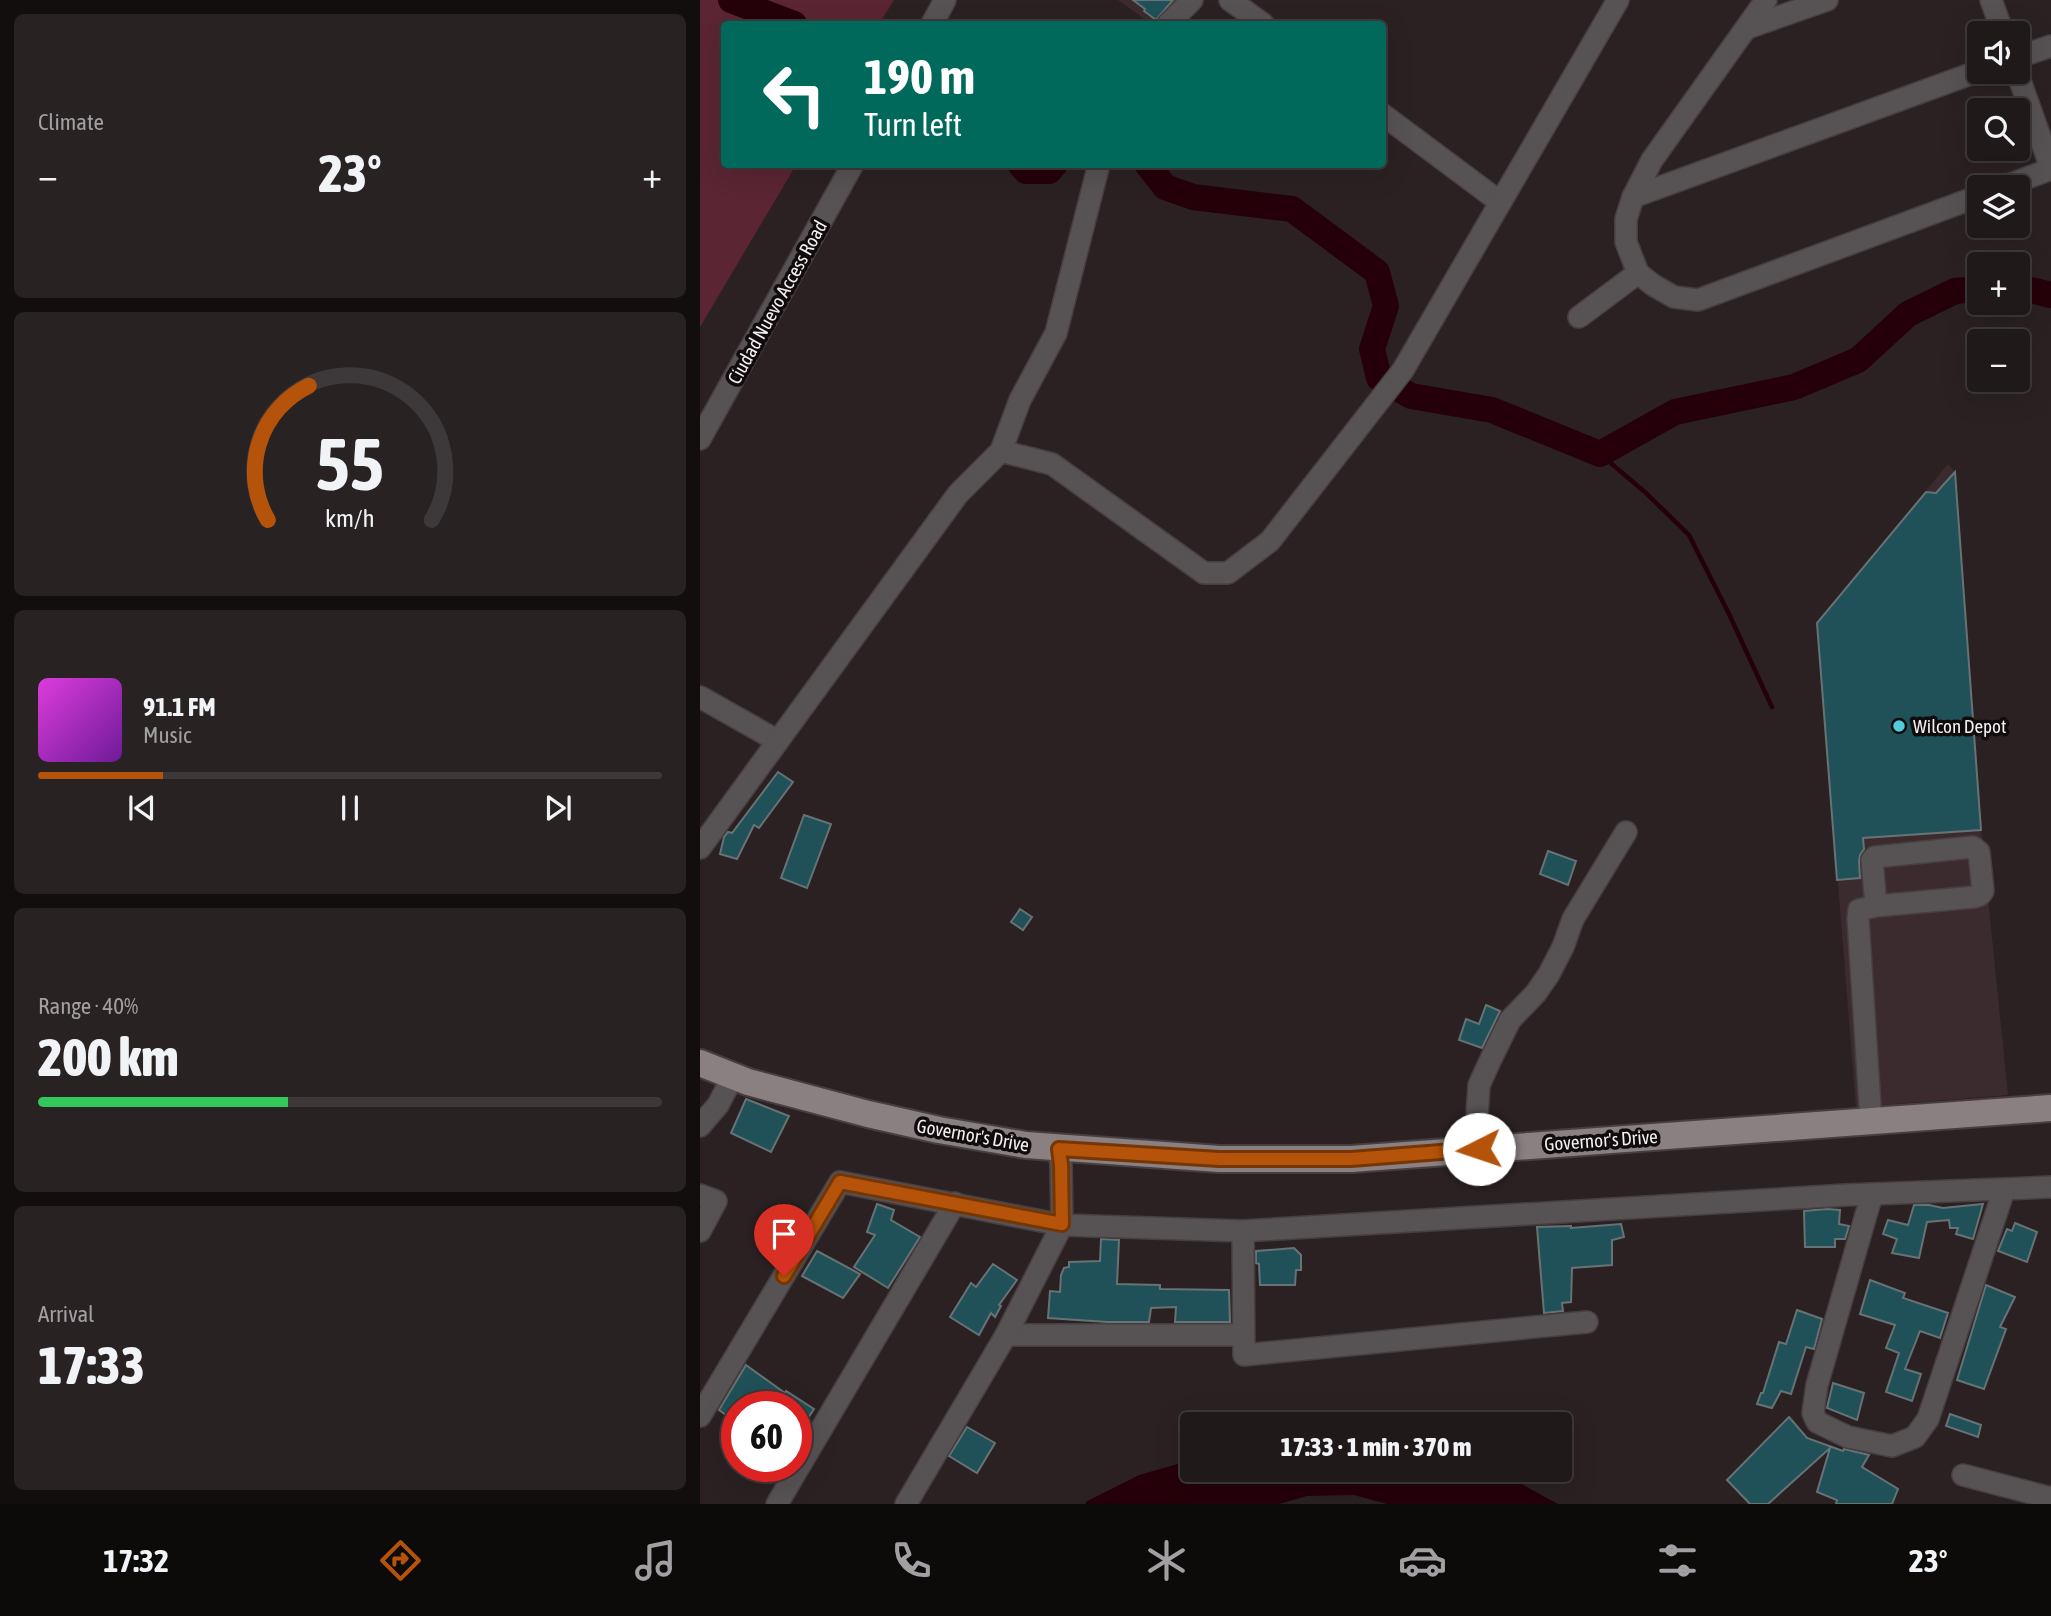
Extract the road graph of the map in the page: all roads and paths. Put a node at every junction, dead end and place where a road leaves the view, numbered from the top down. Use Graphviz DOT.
graph roads {
  1 [pos="945,0"];
  2 [pos="1192,0"];
  3 [pos="1230,0"];
  4 [pos="1618,0"];
  5 [pos="1766,0"];
  6 [pos="1827,0"];
  7 [pos="1991,0"];
  8 [pos="934,21"];
  9 [pos="1171,21"];
  10 [pos="1259,21"];
  11 [pos="1999,21"];
  12 [pos="1747,28"];
  13 [pos="2051,46"];
  14 [pos="2030,53"];
  15 [pos="1967,75"];
  16 [pos="2021,84"];
  17 [pos="1386,117"];
  18 [pos="851,168"];
  19 [pos="1097,168"];
  20 [pos="2051,169"];
  21 [pos="2030,177"];
  22 [pos="1633,197"];
  23 [pos="1967,200"];
  24 [pos="1500,202"];
  25 [pos="1638,273"];
  26 [pos="1579,317"];
  27 [pos="700,439"];
  28 [pos="1001,451"];
  29 [pos="700,698"];
  30 [pos="778,741"];
  31 [pos="1626,832"];
  32 [pos="700,848"];
  33 [pos="1876,906"];
  34 [pos="700,1063"];
  35 [pos="733,1076"];
  36 [pos="2051,1108"];
  37 [pos="1871,1121"];
  38 [pos="700,1126"];
  39 [pos="1059,1149"];
  40 [pos="1479,1149"];
  41 [pos="2051,1187"];
  42 [pos="2004,1190"];
  43 [pos="1872,1194"];
  44 [pos="700,1195"];
  45 [pos="955,1203"];
  46 [pos="1062,1224"];
  47 [pos="700,1231"];
  48 [pos="1243,1231"];
  49 [pos="1587,1322"];
  50 [pos="1006,1335"];
  51 [pos="1243,1335"];
  52 [pos="700,1416"];
  53 [pos="1963,1475"];
  54 [pos="2051,1498"];
  55 [pos="776,1504"];
  56 [pos="906,1504"];
  1 -- 8 [label="street"];
  2 -- 9 [label="street"];
  3 -- 10 [label="street"];
  4 -- 24 [label="street"];
  5 -- 12 [label="street"];
  6 -- 12 [label="street"];
  7 -- 11 [label="street"];
  12 -- 22 [label="street"];
  13 -- 14 [label="street"];
  15 -- 22 [label="street"];
  16 -- 20 [label="street"];
  17 -- 24 [label="street"];
  18 -- 27 [label="street, Ciudad Nuevo Access Road"];
  19 -- 28 [label="street"];
  20 -- 21 [label="street"];
  22 -- 25 [label="street"];
  23 -- 25 [label="street"];
  24 -- 28 [label="street"];
  25 -- 26 [label="street"];
  28 -- 30 [label="street"];
  29 -- 30 [label="street"];
  30 -- 32 [label="street"];
  31 -- 40 [label="street"];
  33 -- 33 [label="street"];
  33 -- 37 [label="street"];
  34 -- 35 [label="main road, Governor's Drive"];
  35 -- 38 [label="street"];
  35 -- 39 [label="main road, Governor's Drive"];
  36 -- 37 [label="main road, Governor's Drive"];
  37 -- 40 [label="main road, Governor's Drive"];
  39 -- 40 [label="main road, Governor's Drive"];
  39 -- 46 [label="street"];
  41 -- 42 [label="street"];
  42 -- 43 [label="street"];
  42 -- 43 [label="street"];
  43 -- 48 [label="street"];
  44 -- 47 [label="street"];
  45 -- 46 [label="street"];
  45 -- 52 [label="street"];
  45 -- 55 [label="street"];
  46 -- 48 [label="street"];
  46 -- 50 [label="street"];
  48 -- 51 [label="street"];
  49 -- 51 [label="street"];
  50 -- 51 [label="street"];
  50 -- 56 [label="street"];
  53 -- 54 [label="street"];
}
